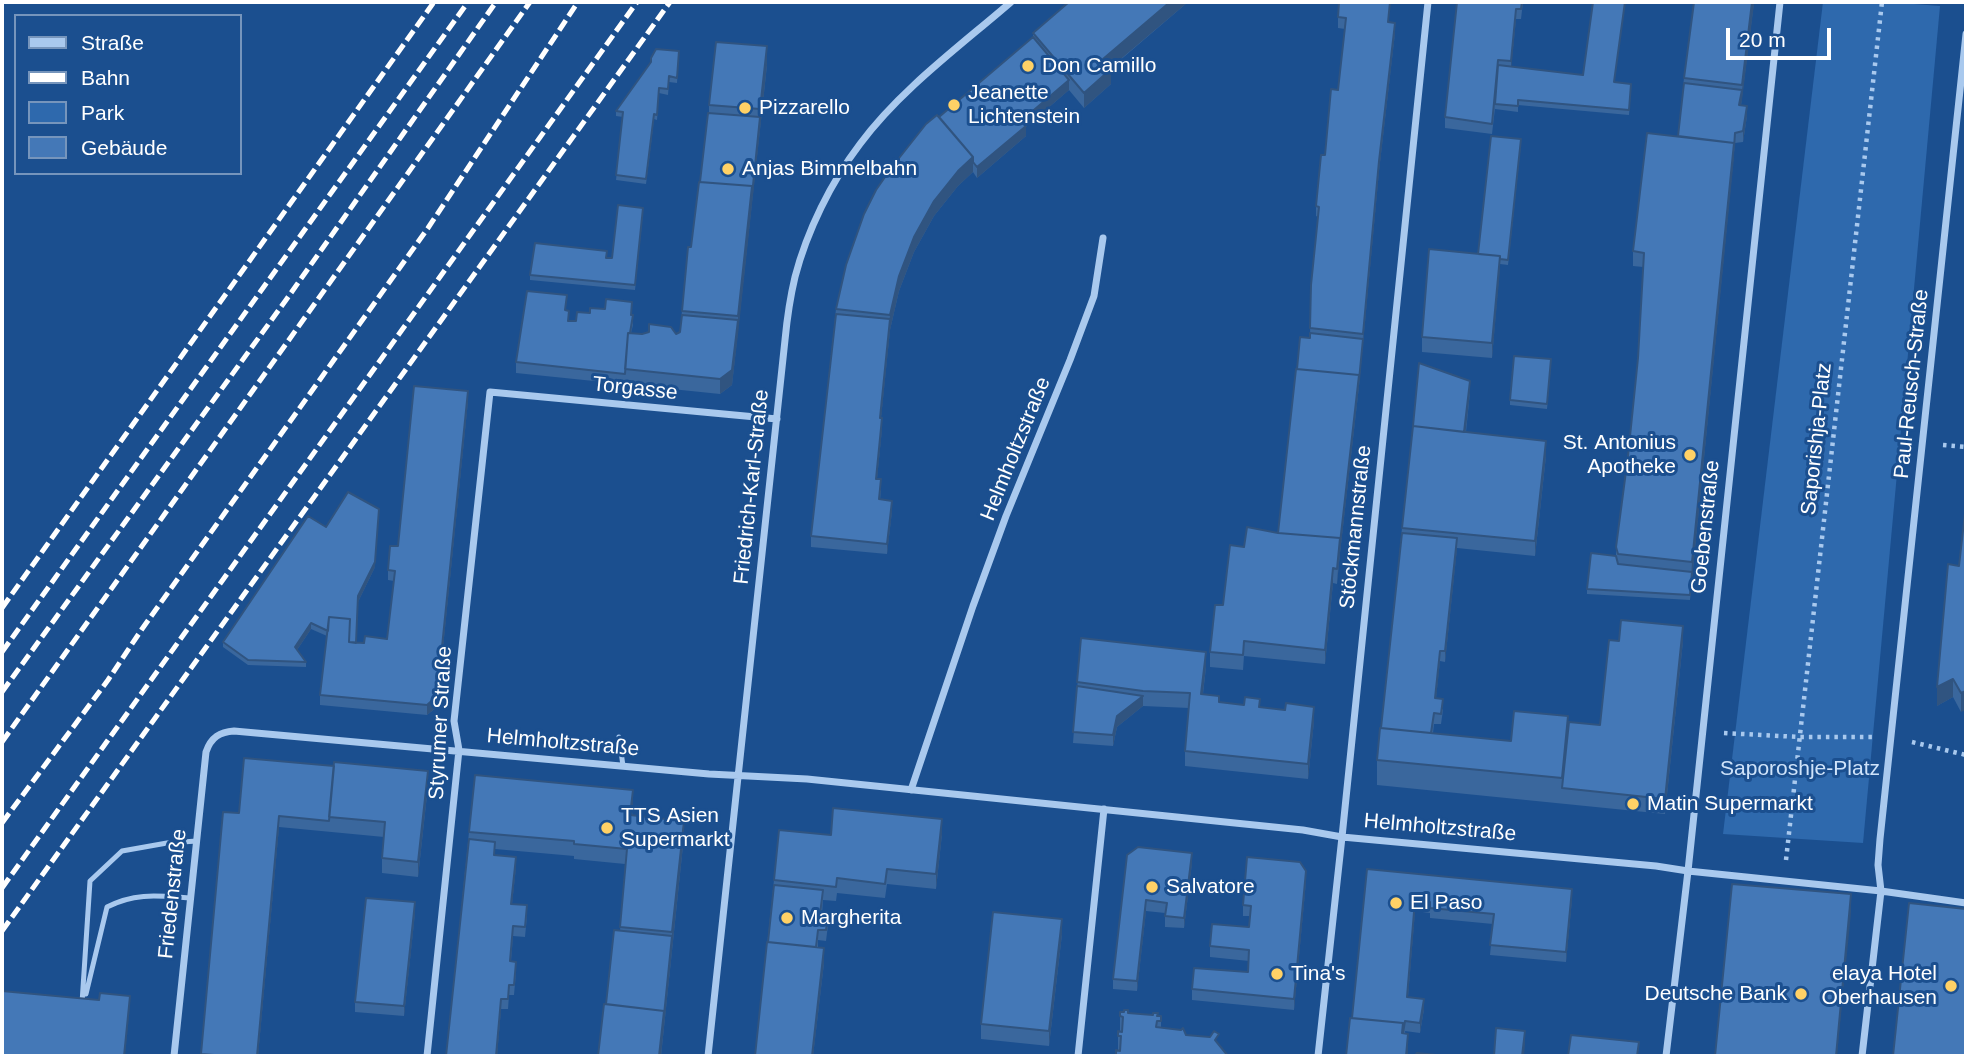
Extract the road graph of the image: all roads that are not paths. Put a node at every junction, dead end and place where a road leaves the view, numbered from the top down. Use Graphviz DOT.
graph roads {
  1 [pos="1011,2"];
  2 [pos="1428,2"];
  3 [pos="1780,2"];
  4 [pos="1966,34"];
  5 [pos="1103,238"];
  6 [pos="490,392"];
  7 [pos="777,419"];
  8 [pos="619,737"];
  9 [pos="214,738"];
  10 [pos="459,750"];
  11 [pos="623,766"];
  12 [pos="738,777"];
  13 [pos="911,790"];
  14 [pos="1104,809"];
  15 [pos="1342,837"];
  16 [pos="197,841"];
  17 [pos="1688,872"];
  18 [pos="1881,891"];
  19 [pos="191,898"];
  20 [pos="1966,902"];
  21 [pos="174,1056"];
  22 [pos="428,1056"];
  23 [pos="708,1056"];
  24 [pos="1078,1056"];
  25 [pos="1318,1056"];
  26 [pos="1666,1056"];
  27 [pos="1862,1056"];
  1 -- 7 [label="street, Friedrich-Karl-Straße"];
  2 -- 15 [label="street, Stöckmannstraße"];
  3 -- 17 [label="street, Goebenstraße"];
  4 -- 18 [label="street, Paul-Reusch-Straße"];
  5 -- 13 [label="street, Helmholtzstraße"];
  6 -- 7 [label="street, Torgasse"];
  6 -- 10 [label="street, Styrumer Straße"];
  7 -- 12 [label="street, Friedrich-Karl-Straße"];
  8 -- 11 [label="lane"];
  9 -- 10 [label="street, Helmholtzstraße"];
  9 -- 16 [label="street, Friedenstraße"];
  10 -- 11 [label="street, Helmholtzstraße"];
  10 -- 22 [label="street, Styrumer Straße"];
  11 -- 12 [label="street, Helmholtzstraße"];
  12 -- 13 [label="street, Helmholtzstraße"];
  12 -- 23 [label="street, Friedrich-Karl-Straße"];
  13 -- 14 [label="street, Helmholtzstraße"];
  14 -- 15 [label="street, Helmholtzstraße"];
  14 -- 24 [label="street"];
  15 -- 17 [label="street, Helmholtzstraße"];
  15 -- 25 [label="street, Stöckmannstraße"];
  16 -- 19 [label="street, Friedenstraße"];
  16 -- 19 [label="lane"];
  17 -- 18 [label="street, Helmholtzstraße"];
  17 -- 26 [label="street, Goebenstraße"];
  18 -- 20 [label="street, Helmholtzstraße"];
  18 -- 27 [label="street, Paul-Reusch-Straße"];
  19 -- 21 [label="street, Friedenstraße"];
}
